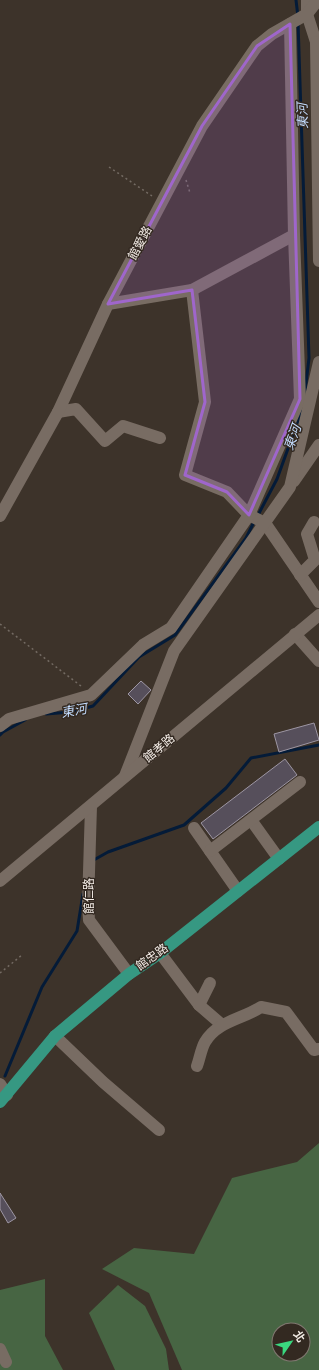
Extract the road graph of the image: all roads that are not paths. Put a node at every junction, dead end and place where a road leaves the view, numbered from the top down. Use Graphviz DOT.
graph roads {
  1 [pos="307,0"];
  2 [pos="318,0"];
  3 [pos="307,14"];
  4 [pos="290,24"];
  5 [pos="318,43"];
  6 [pos="294,235"];
  7 [pos="319,261"];
  8 [pos="192,290"];
  9 [pos="108,304"];
  10 [pos="319,362"];
  11 [pos="58,412"];
  12 [pos="160,438"];
  13 [pos="319,446"];
  14 [pos="290,487"];
  15 [pos="249,515"];
  16 [pos="0,516"];
  17 [pos="314,522"];
  18 [pos="265,523"];
  19 [pos="300,575"];
  20 [pos="319,602"];
  21 [pos="319,615"];
  22 [pos="295,634"];
  23 [pos="319,661"];
  24 [pos="0,726"];
  25 [pos="125,776"];
  26 [pos="300,782"];
  27 [pos="91,806"];
  28 [pos="251,820"];
  29 [pos="319,827"];
  30 [pos="194,828"];
  31 [pos="210,851"];
  32 [pos="279,859"];
  33 [pos="0,881"];
  34 [pos="238,891"];
  35 [pos="160,953"];
  36 [pos="129,974"];
  37 [pos="210,983"];
  38 [pos="200,1005"];
  39 [pos="221,1024"];
  40 [pos="55,1036"];
  41 [pos="319,1049"];
  42 [pos="197,1066"];
  43 [pos="0,1084"];
  44 [pos="3,1098"];
  45 [pos="159,1130"];
  46 [pos="0,1349"];
  47 [pos="6,1362"];
  1 -- 3 [label="street"];
  2 -- 3 [label="street, 館愛路"];
  3 -- 4 [label="street, 館愛路"];
  3 -- 5 [label="street"];
  4 -- 6 [label="street"];
  4 -- 9 [label="street, 館愛路"];
  5 -- 7 [label="street"];
  6 -- 8 [label="street"];
  6 -- 15 [label="street"];
  8 -- 9 [label="street"];
  8 -- 15 [label="street"];
  9 -- 11 [label="street, 館愛路"];
  10 -- 14 [label="street"];
  11 -- 12 [label="street"];
  11 -- 16 [label="street, 館愛路"];
  13 -- 14 [label="street"];
  14 -- 18 [label="street"];
  15 -- 18 [label="street"];
  15 -- 24 [label="street"];
  17 -- 19 [label="street"];
  18 -- 19 [label="street"];
  18 -- 25 [label="street"];
  19 -- 20 [label="street"];
  21 -- 22 [label="street, 館孝路"];
  22 -- 23 [label="street"];
  22 -- 25 [label="street, 館孝路"];
  25 -- 27 [label="street, 館孝路"];
  26 -- 28 [label="street"];
  27 -- 33 [label="street, 館孝路"];
  27 -- 36 [label="street, 館仁路"];
  28 -- 31 [label="street"];
  28 -- 32 [label="street"];
  29 -- 32 [label="main road, 館忠路"];
  30 -- 31 [label="street"];
  31 -- 34 [label="street"];
  32 -- 34 [label="main road, 館忠路"];
  34 -- 35 [label="main road, 館忠路"];
  35 -- 36 [label="main road, 館忠路"];
  35 -- 38 [label="street"];
  36 -- 40 [label="main road, 館忠路"];
  37 -- 38 [label="street"];
  38 -- 39 [label="street"];
  39 -- 41 [label="street"];
  39 -- 42 [label="street"];
  40 -- 44 [label="main road, 館忠路"];
  40 -- 45 [label="street"];
  43 -- 44 [label="street"];
  46 -- 47 [label="street"];
}
